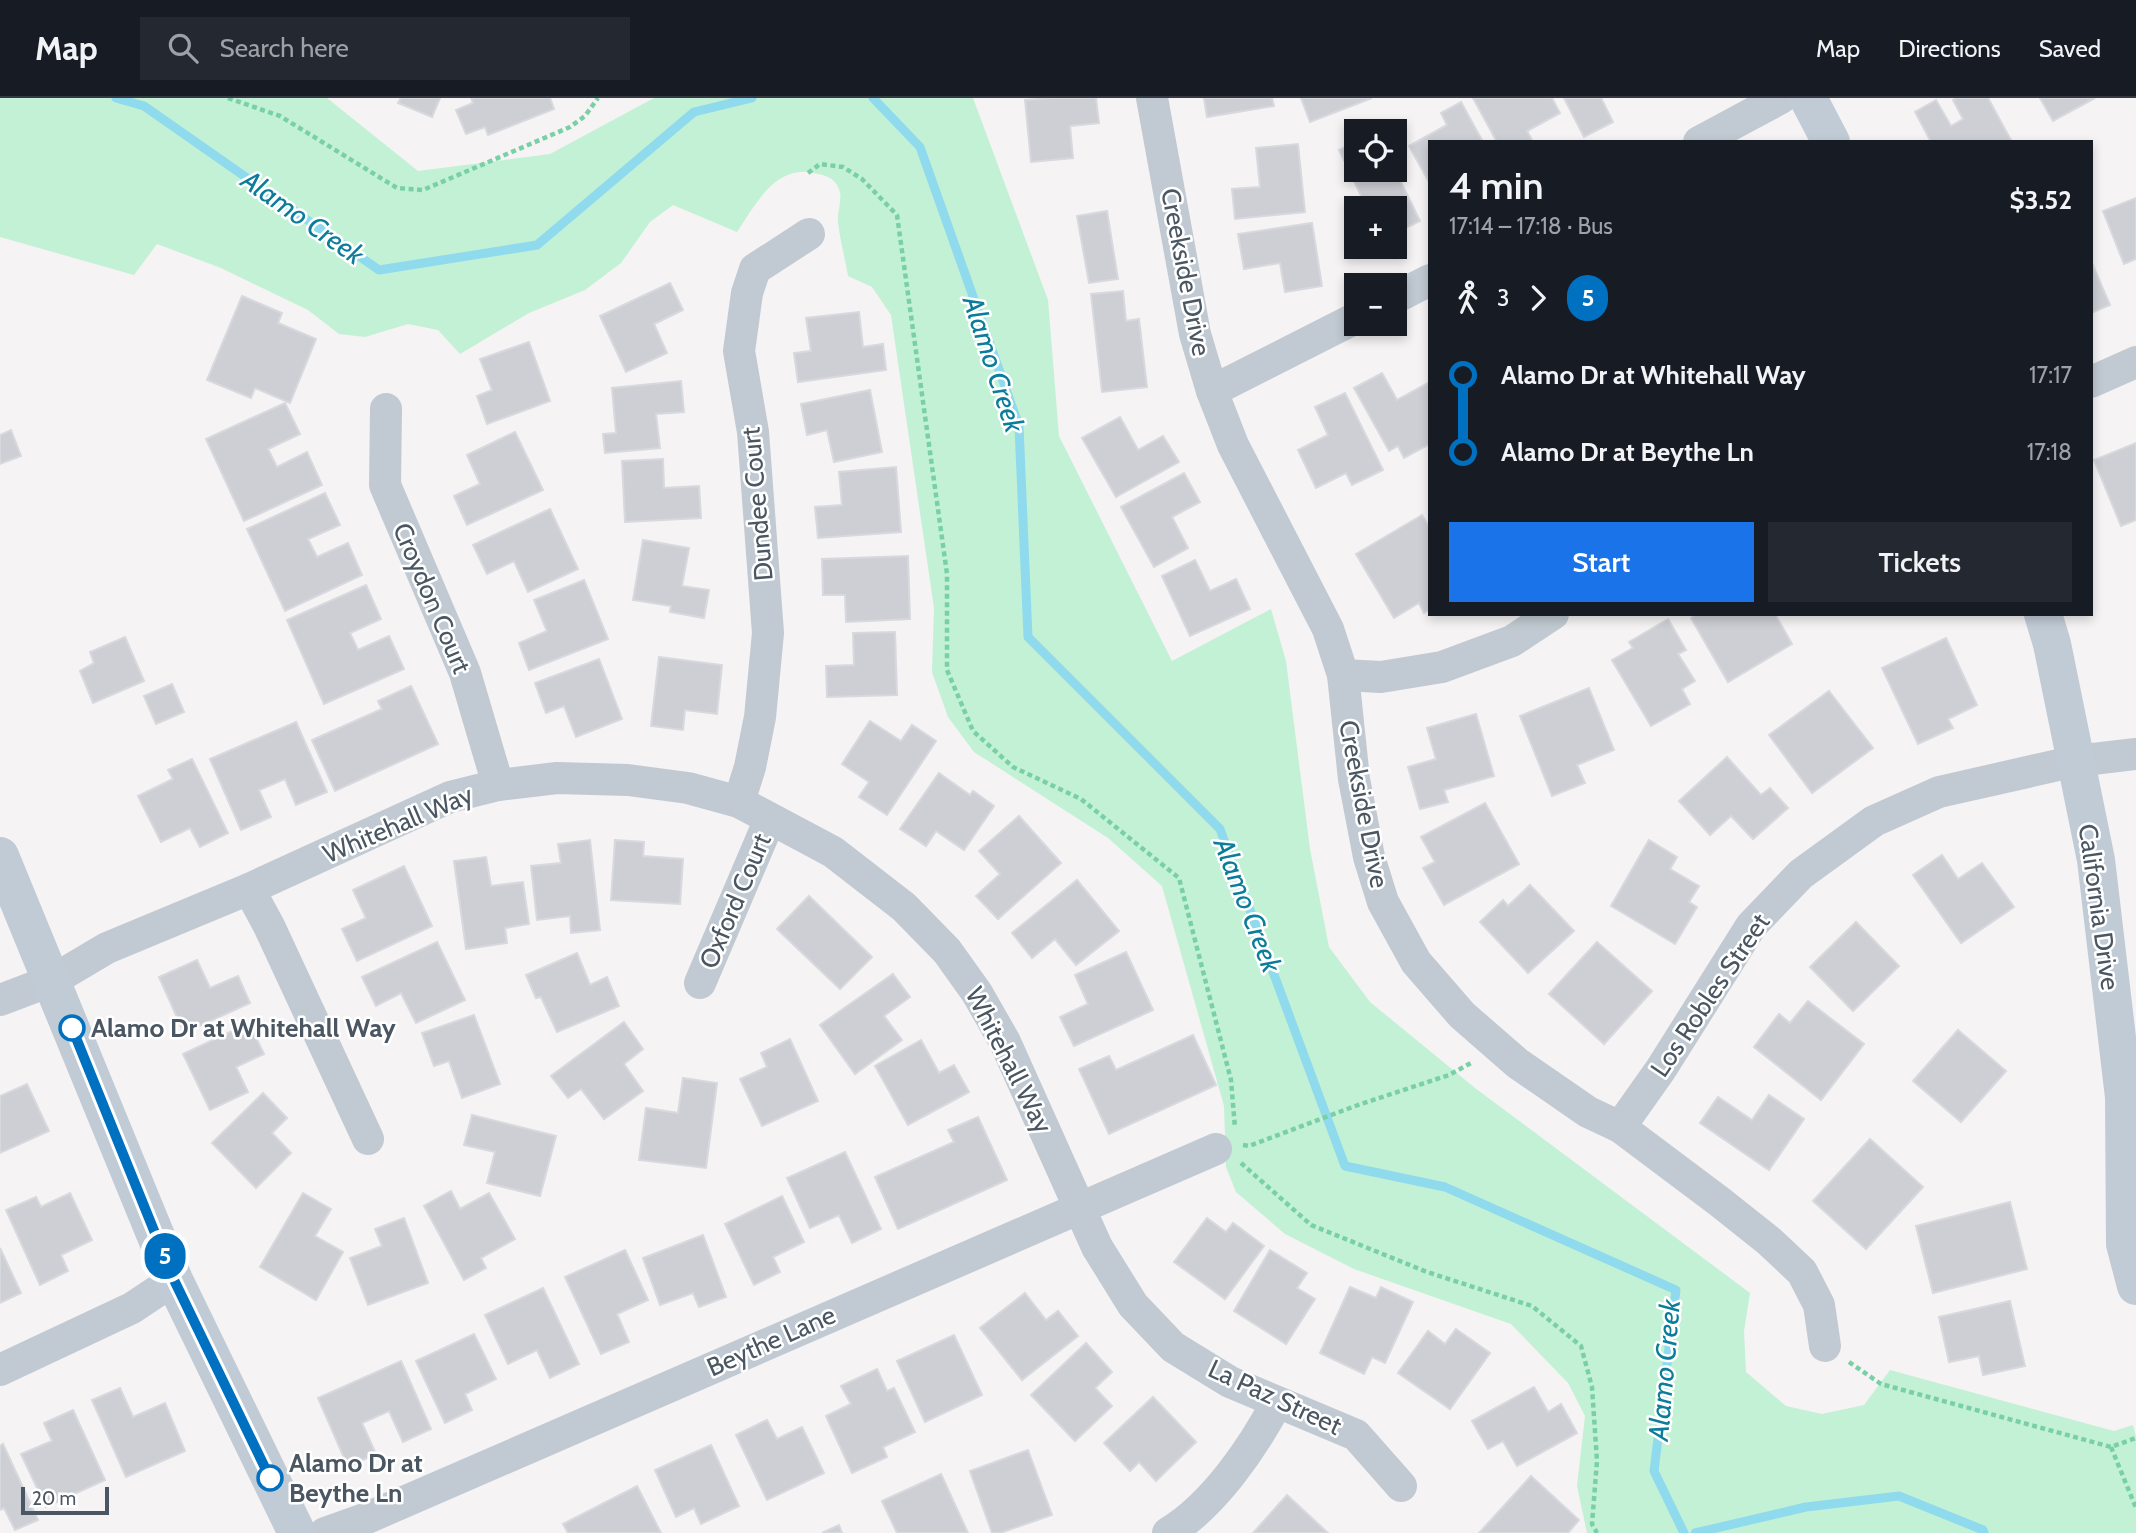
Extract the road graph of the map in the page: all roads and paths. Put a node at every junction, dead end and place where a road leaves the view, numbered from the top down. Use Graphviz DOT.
graph roads {
  1 [pos="228,98"];
  2 [pos="598,98"];
  3 [pos="1152,98"];
  4 [pos="1782,98"];
  5 [pos="1808,98"];
  6 [pos="1703,140"];
  7 [pos="1830,140"];
  8 [pos="808,173"];
  9 [pos="809,234"];
  10 [pos="1428,281"];
  11 [pos="1407,292"];
  12 [pos="1344,324"];
  13 [pos="2136,362"];
  14 [pos="2093,381"];
  15 [pos="1212,391"];
  16 [pos="386,409"];
  17 [pos="1550,616"];
  18 [pos="2044,616"];
  19 [pos="1343,675"];
  20 [pos="2136,754"];
  21 [pos="2076,761"];
  22 [pos="498,785"];
  23 [pos="739,802"];
  24 [pos="770,819"];
  25 [pos="0,856"];
  26 [pos="249,889"];
  27 [pos="53,980"];
  28 [pos="700,983"];
  29 [pos="0,1000"];
  30 [pos="1499,1048"];
  31 [pos="2130,1098"];
  32 [pos="1619,1127"];
  33 [pos="368,1139"];
  34 [pos="1249,1146"];
  35 [pos="1233,1147"];
  36 [pos="1079,1207"];
  37 [pos="174,1280"];
  38 [pos="2136,1286"];
  39 [pos="1825,1346"];
  40 [pos="0,1370"];
  41 [pos="1277,1402"];
  42 [pos="2136,1438"];
  43 [pos="2111,1447"];
  44 [pos="1401,1486"];
  45 [pos="2136,1508"];
  46 [pos="297,1533"];
  47 [pos="326,1533"];
  48 [pos="1168,1533"];
  49 [pos="1597,1533"];
  1 -- 2 [label="path"];
  3 -- 15 [label="street, Creekside Drive"];
  4 -- 6 [label="street"];
  5 -- 7 [label="main road"];
  8 -- 35 [label="path"];
  9 -- 23 [label="street, Dundee Court"];
  10 -- 11 [label="street"];
  12 -- 15 [label="street"];
  13 -- 14 [label="street"];
  15 -- 19 [label="street, Creekside Drive"];
  16 -- 22 [label="street, Croydon Court"];
  17 -- 19 [label="street"];
  18 -- 21 [label="main road, California Drive"];
  19 -- 30 [label="street, Creekside Drive"];
  20 -- 21 [label="street, Los Robles Street"];
  21 -- 31 [label="main road, California Drive"];
  21 -- 32 [label="street, Los Robles Street"];
  22 -- 23 [label="street, Whitehall Way"];
  22 -- 26 [label="street, Whitehall Way"];
  23 -- 24 [label="street, Whitehall Way"];
  24 -- 28 [label="street, Oxford Court"];
  24 -- 36 [label="street, Whitehall Way"];
  25 -- 27 [label="main road"];
  26 -- 27 [label="street, Whitehall Way"];
  26 -- 33 [label="street"];
  27 -- 29 [label="street, Whitehall Way"];
  27 -- 37 [label="main road"];
  30 -- 32 [label="street, Creekside Drive"];
  30 -- 34 [label="path"];
  31 -- 38 [label="main road, California Drive"];
  32 -- 39 [label="street, Creekside Drive"];
  35 -- 36 [label="street, Beythe Lane"];
  35 -- 49 [label="path"];
  36 -- 41 [label="street, La Paz Street"];
  36 -- 47 [label="street, Beythe Lane"];
  37 -- 40 [label="street"];
  37 -- 46 [label="main road"];
  39 -- 43 [label="path"];
  41 -- 44 [label="street, La Paz Street"];
  41 -- 48 [label="street"];
  42 -- 43 [label="path"];
  43 -- 45 [label="path"];
}
